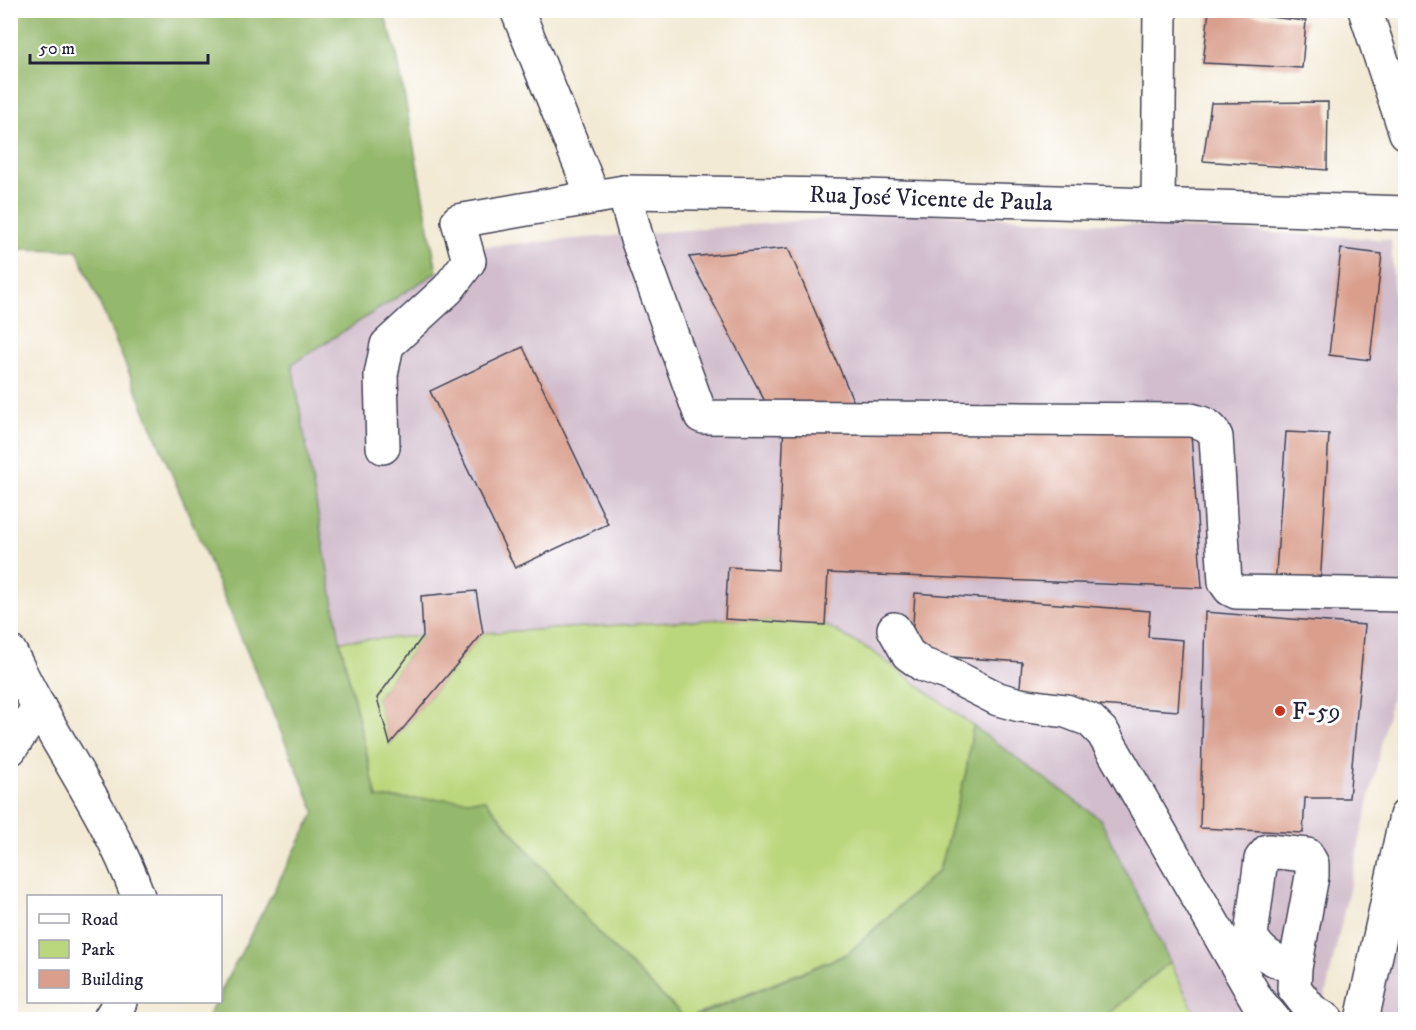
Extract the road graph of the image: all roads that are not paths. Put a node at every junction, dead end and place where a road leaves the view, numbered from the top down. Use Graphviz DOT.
graph roads {
  1 [pos="517,10"];
  2 [pos="1160,10"];
  3 [pos="1365,10"];
  4 [pos="1406,133"];
  5 [pos="608,194"];
  6 [pos="1158,205"];
  7 [pos="1406,213"];
  8 [pos="383,447"];
  9 [pos="1406,595"];
  10 [pos="894,629"];
  11 [pos="10,652"];
  12 [pos="39,707"];
  13 [pos="10,749"];
  14 [pos="1406,816"];
  15 [pos="137,895"];
  16 [pos="1295,968"];
  17 [pos="119,1003"];
  18 [pos="109,1020"];
  19 [pos="1274,1020"];
  20 [pos="1327,1020"];
  21 [pos="1362,1020"];
  1 -- 5 [label="street"];
  2 -- 6 [label="street"];
  3 -- 4 [label="street"];
  5 -- 6 [label="street, Rua José Vicente de Paula"];
  5 -- 8 [label="street, Rua José Vicente de Paula"];
  5 -- 9 [label="street"];
  6 -- 7 [label="street, Rua José Vicente de Paula"];
  10 -- 19 [label="street"];
  11 -- 12 [label="street"];
  12 -- 13 [label="street"];
  12 -- 15 [label="street"];
  14 -- 21 [label="street"];
  16 -- 20 [label="street"];
  17 -- 18 [label="street"];
}
